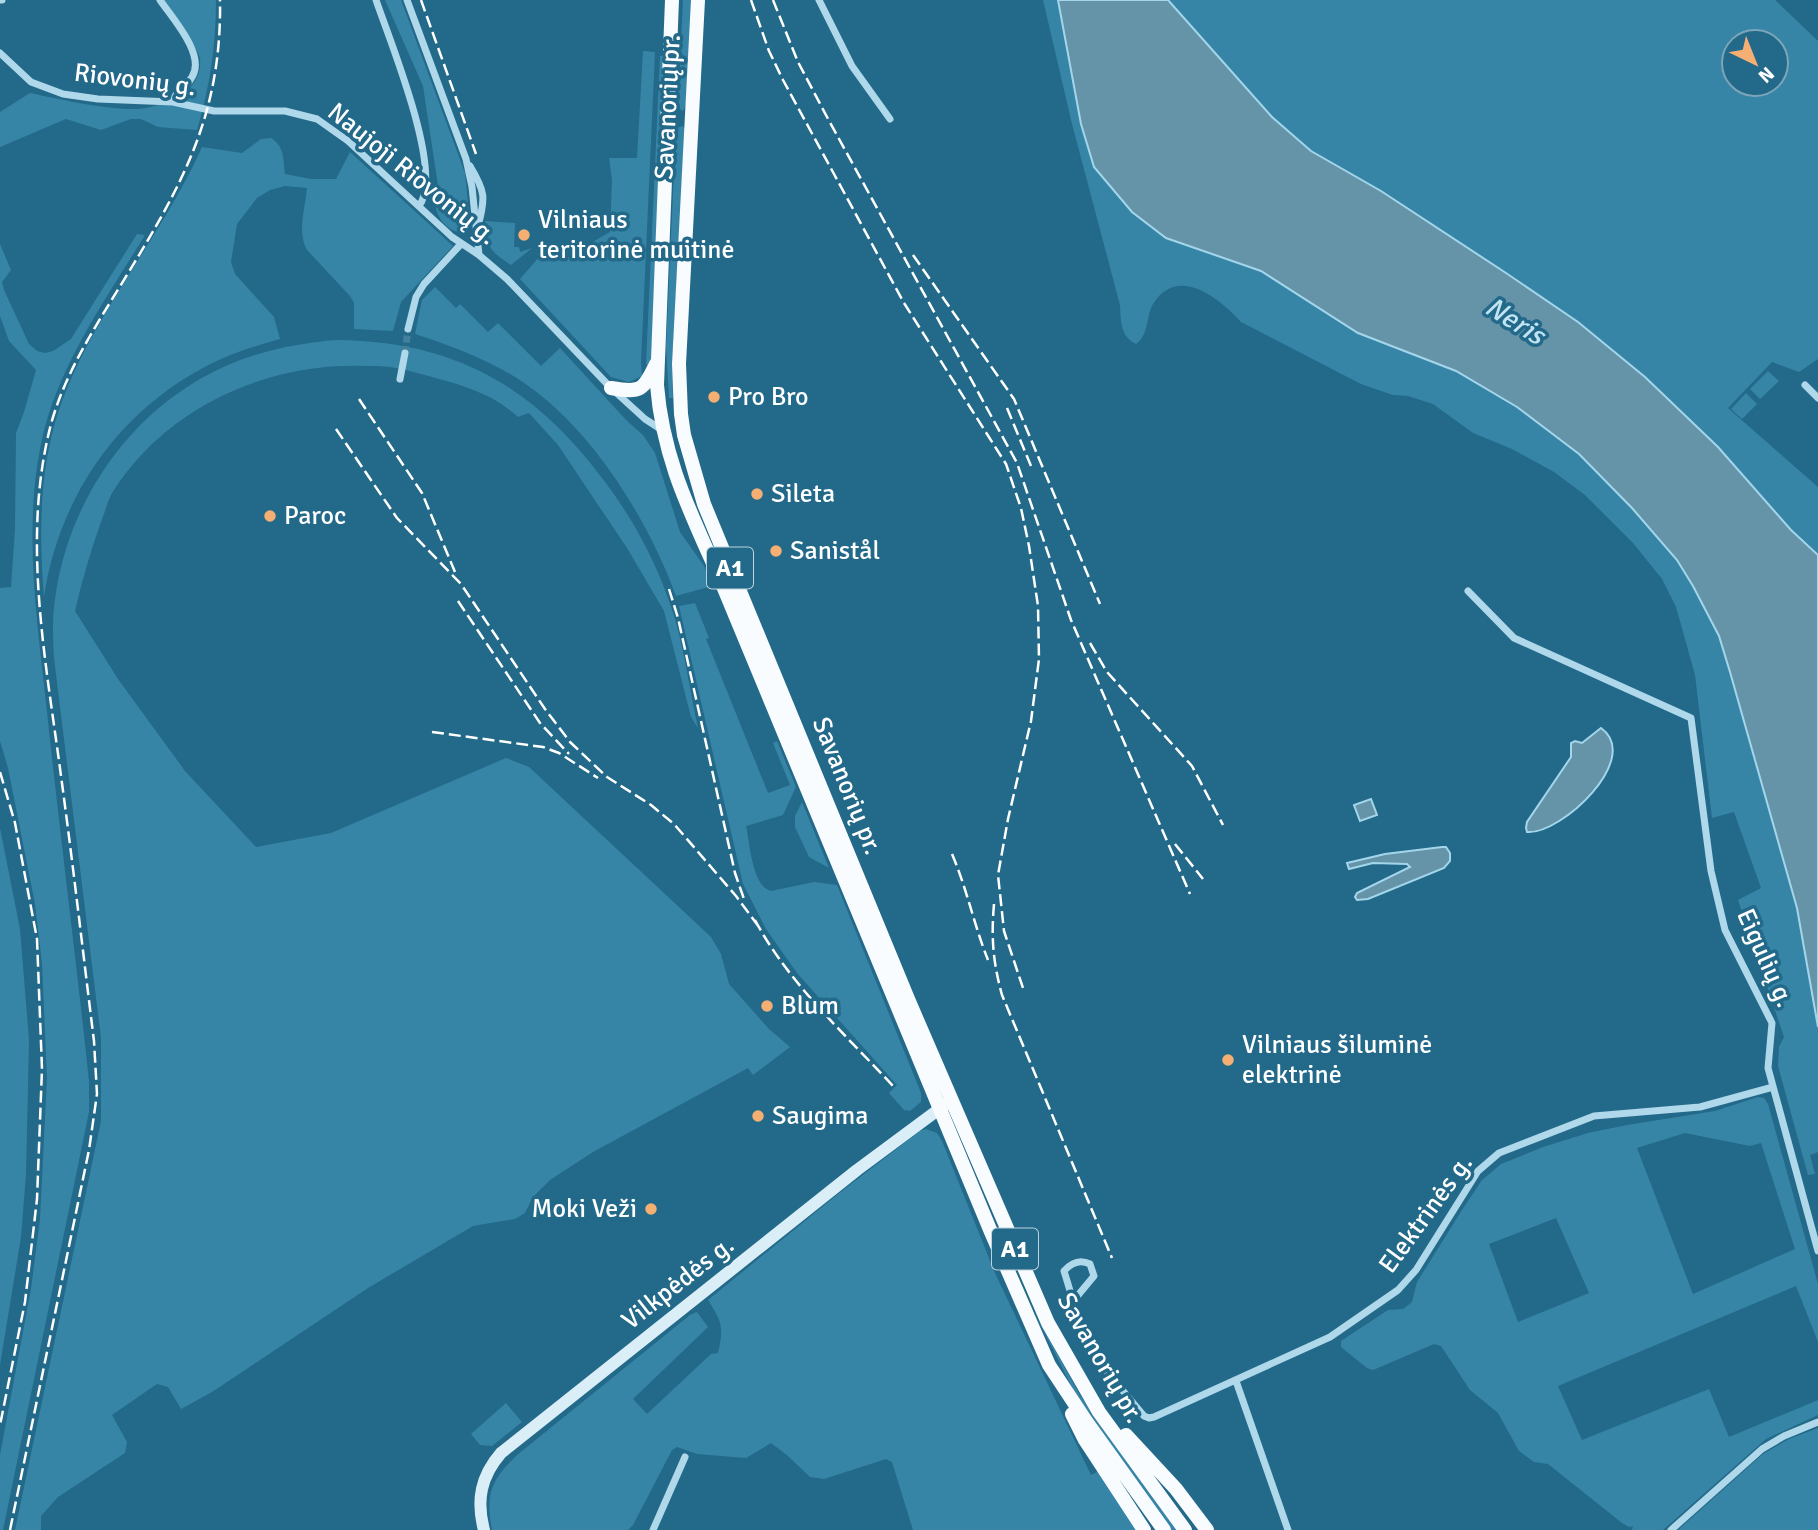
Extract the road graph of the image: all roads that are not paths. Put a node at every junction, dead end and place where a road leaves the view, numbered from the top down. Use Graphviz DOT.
graph roads {
  1 [pos="160,0"];
  2 [pos="376,0"];
  3 [pos="407,0"];
  4 [pos="672,0"];
  5 [pos="698,0"];
  6 [pos="819,0"];
  7 [pos="0,53"];
  8 [pos="173,102"];
  9 [pos="236,109"];
  10 [pos="890,119"];
  11 [pos="692,123"];
  12 [pos="668,125"];
  13 [pos="419,206"];
  14 [pos="461,244"];
  15 [pos="479,255"];
  16 [pos="408,328"];
  17 [pos="405,353"];
  18 [pos="658,359"];
  19 [pos="400,379"];
  20 [pos="1805,385"];
  21 [pos="611,388"];
  22 [pos="1818,398"];
  23 [pos="663,430"];
  24 [pos="684,435"];
  25 [pos="1468,592"];
  26 [pos="1773,1087"];
  27 [pos="946,1104"];
  28 [pos="1818,1251"];
  29 [pos="1074,1300"];
  30 [pos="1049,1365"];
  31 [pos="1236,1381"];
  32 [pos="1087,1393"];
  33 [pos="1818,1422"];
  34 [pos="685,1457"];
  35 [pos="484,1530"];
  36 [pos="653,1530"];
  37 [pos="1144,1530"];
  38 [pos="1164,1530"];
  39 [pos="1185,1530"];
  40 [pos="1207,1530"];
  41 [pos="1288,1530"];
  42 [pos="1671,1530"];
  1 -- 8 [label="street"];
  2 -- 13 [label="street"];
  3 -- 15 [label="street"];
  4 -- 12 [label="highway, Savanorių pr. / A1"];
  5 -- 11 [label="highway, Savanorių pr. / A1"];
  6 -- 10 [label="street"];
  7 -- 8 [label="street, Riovonių g."];
  8 -- 9 [label="street, Riovonių g."];
  9 -- 13 [label="street, Naujoji Riovonių g."];
  11 -- 12 [label="highway"];
  11 -- 24 [label="highway, Savanorių pr. / A1"];
  12 -- 18 [label="highway, Savanorių pr. / A1"];
  13 -- 14 [label="street, Naujoji Riovonių g."];
  14 -- 15 [label="street, Naujoji Riovonių g."];
  14 -- 16 [label="street"];
  15 -- 21 [label="street, Naujoji Riovonių g."];
  17 -- 19 [label="street"];
  18 -- 21 [label="highway"];
  18 -- 23 [label="highway, Savanorių pr. / A1"];
  20 -- 22 [label="street"];
  21 -- 23 [label="street, Naujoji Riovonių g."];
  23 -- 24 [label="highway"];
  23 -- 27 [label="highway, Savanorių pr. / A1"];
  24 -- 27 [label="highway, Savanorių pr. / A1"];
  25 -- 26 [label="street, Eigulių g."];
  26 -- 28 [label="street, Eigulių g."];
  26 -- 31 [label="street, Elektrinės g."];
  27 -- 30 [label="highway, Savanorių pr. / A1"];
  27 -- 32 [label="highway, Savanorių pr. / A1"];
  27 -- 35 [label="main road, Vilkpėdės g."];
  29 -- 29 [label="street, Elektrinės g."];
  29 -- 31 [label="street, Elektrinės g."];
  30 -- 37 [label="highway"];
  30 -- 38 [label="highway, Savanorių pr. / A1"];
  31 -- 41 [label="street"];
  32 -- 39 [label="highway, Savanorių pr. / A1"];
  32 -- 40 [label="highway"];
  33 -- 42 [label="street"];
  34 -- 36 [label="street"];
}
